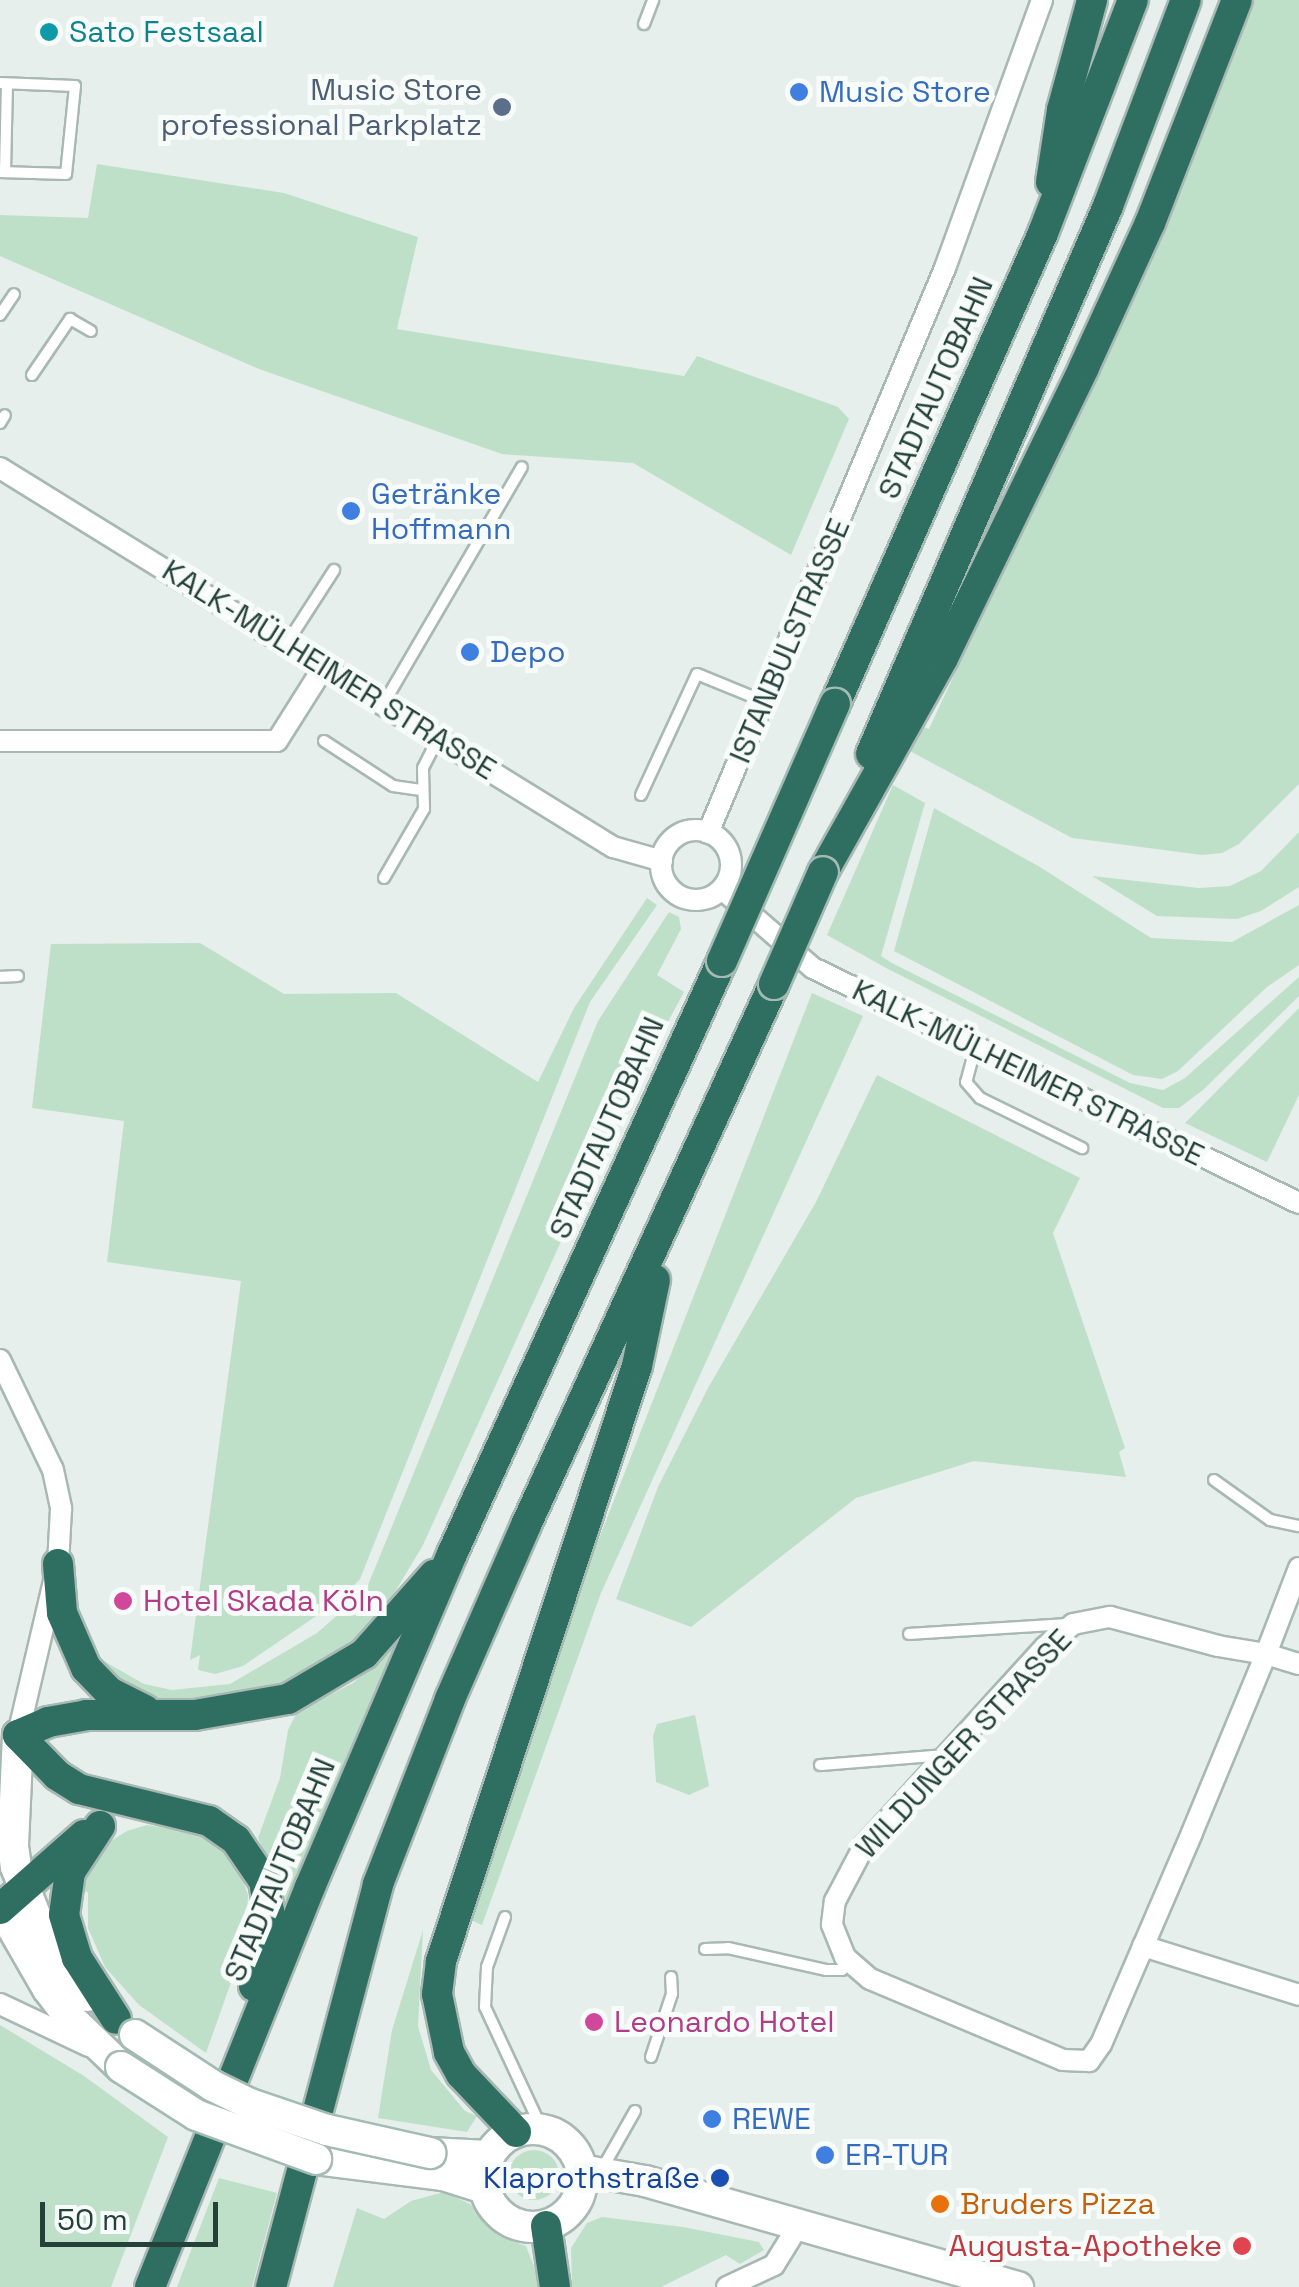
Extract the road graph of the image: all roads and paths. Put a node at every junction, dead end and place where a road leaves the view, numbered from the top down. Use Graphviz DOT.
graph roads {
  1 [pos="653,0"];
  2 [pos="1042,0"];
  3 [pos="1092,0"];
  4 [pos="1133,0"];
  5 [pos="1186,0"];
  6 [pos="1237,0"];
  7 [pos="644,24"];
  8 [pos="4,84"];
  9 [pos="2,172"];
  10 [pos="1043,233"];
  11 [pos="14,294"];
  12 [pos="0,315"];
  13 [pos="91,331"];
  14 [pos="32,375"];
  15 [pos="522,467"];
  16 [pos="0,468"];
  17 [pos="334,570"];
  18 [pos="287,642"];
  19 [pos="325,665"];
  20 [pos="764,702"];
  21 [pos="384,703"];
  22 [pos="438,739"];
  23 [pos="0,741"];
  24 [pos="324,741"];
  25 [pos="423,790"];
  26 [pos="641,795"];
  27 [pos="708,832"];
  28 [pos="662,861"];
  29 [pos="822,872"];
  30 [pos="384,878"];
  31 [pos="722,889"];
  32 [pos="18,976"];
  33 [pos="0,977"];
  34 [pos="976,1048"];
  35 [pos="1082,1148"];
  36 [pos="1299,1203"];
  37 [pos="666,1228"];
  38 [pos="0,1360"];
  39 [pos="1214,1480"];
  40 [pos="1299,1526"];
  41 [pos="452,1554"];
  42 [pos="58,1564"];
  43 [pos="1299,1568"];
  44 [pos="1074,1624"];
  45 [pos="908,1634"];
  46 [pos="1266,1654"];
  47 [pos="1299,1664"];
  48 [pos="156,1716"];
  49 [pos="18,1735"];
  50 [pos="947,1754"];
  51 [pos="820,1765"];
  52 [pos="0,1777"];
  53 [pos="145,1806"];
  54 [pos="100,1826"];
  55 [pos="6,1903"];
  56 [pos="504,1917"];
  57 [pos="1143,1946"];
  58 [pos="705,1949"];
  59 [pos="850,1962"];
  60 [pos="671,1977"];
  61 [pos="1299,1995"];
  62 [pos="0,2004"];
  63 [pos="126,2027"];
  64 [pos="652,2058"];
  65 [pos="112,2060"];
  66 [pos="237,2065"];
  67 [pos="635,2111"];
  68 [pos="529,2130"];
  69 [pos="488,2156"];
  70 [pos="428,2163"];
  71 [pos="588,2178"];
  72 [pos="484,2188"];
  73 [pos="800,2223"];
  74 [pos="546,2226"];
  75 [pos="150,2287"];
  76 [pos="272,2287"];
  77 [pos="555,2287"];
  78 [pos="728,2287"];
  79 [pos="1018,2287"];
  1 -- 7 [label="lane"];
  2 -- 20 [label="street, ISTANBULSTRASSE"];
  3 -- 10 [label="highway"];
  4 -- 10 [label="highway, STADTAUTOBAHN"];
  5 -- 29 [label="highway"];
  6 -- 29 [label="highway"];
  8 -- 9 [label="lane"];
  8 -- 9 [label="lane"];
  10 -- 41 [label="highway, STADTAUTOBAHN, bridge"];
  11 -- 12 [label="lane"];
  13 -- 14 [label="lane"];
  15 -- 21 [label="lane"];
  16 -- 18 [label="street, KALK-MÜLHEIMER STRASSE"];
  17 -- 18 [label="lane"];
  18 -- 19 [label="street, KALK-MÜLHEIMER STRASSE"];
  19 -- 21 [label="street, KALK-MÜLHEIMER STRASSE"];
  19 -- 23 [label="street"];
  20 -- 26 [label="lane"];
  20 -- 27 [label="street, ISTANBULSTRASSE"];
  21 -- 22 [label="street, KALK-MÜLHEIMER STRASSE"];
  22 -- 25 [label="lane"];
  22 -- 28 [label="street, KALK-MÜLHEIMER STRASSE"];
  24 -- 25 [label="lane"];
  25 -- 30 [label="lane"];
  27 -- 28 [label="street"];
  27 -- 31 [label="street"];
  28 -- 31 [label="street"];
  29 -- 37 [label="highway, bridge"];
  31 -- 34 [label="street, KALK-MÜLHEIMER STRASSE"];
  32 -- 33 [label="lane"];
  34 -- 35 [label="lane"];
  34 -- 36 [label="street, KALK-MÜLHEIMER STRASSE"];
  37 -- 68 [label="highway"];
  37 -- 76 [label="highway"];
  38 -- 42 [label="street"];
  39 -- 40 [label="lane"];
  41 -- 48 [label="highway"];
  41 -- 66 [label="highway, STADTAUTOBAHN"];
  42 -- 48 [label="highway"];
  42 -- 49 [label="street"];
  43 -- 46 [label="street"];
  44 -- 45 [label="lane"];
  44 -- 46 [label="street, WILDUNGER STRASSE"];
  44 -- 50 [label="street, WILDUNGER STRASSE"];
  46 -- 47 [label="street, WILDUNGER STRASSE"];
  46 -- 57 [label="street"];
  48 -- 49 [label="highway"];
  49 -- 52 [label="street"];
  49 -- 53 [label="highway"];
  49 -- 55 [label="street"];
  50 -- 51 [label="lane"];
  50 -- 59 [label="street, WILDUNGER STRASSE"];
  53 -- 54 [label="highway"];
  53 -- 66 [label="highway"];
  54 -- 55 [label="highway"];
  54 -- 63 [label="highway"];
  55 -- 63 [label="street"];
  55 -- 65 [label="street"];
  56 -- 68 [label="lane"];
  57 -- 59 [label="street"];
  57 -- 61 [label="street"];
  58 -- 59 [label="lane"];
  60 -- 64 [label="lane"];
  62 -- 65 [label="street"];
  63 -- 70 [label="street, bridge"];
  65 -- 70 [label="street, bridge"];
  66 -- 75 [label="highway, STADTAUTOBAHN"];
  67 -- 71 [label="lane"];
  68 -- 69 [label="street"];
  68 -- 71 [label="street"];
  69 -- 70 [label="street"];
  69 -- 72 [label="street"];
  70 -- 72 [label="street"];
  71 -- 73 [label="street"];
  71 -- 74 [label="street"];
  72 -- 74 [label="street"];
  73 -- 78 [label="street"];
  73 -- 79 [label="street"];
  74 -- 77 [label="highway"];
}
